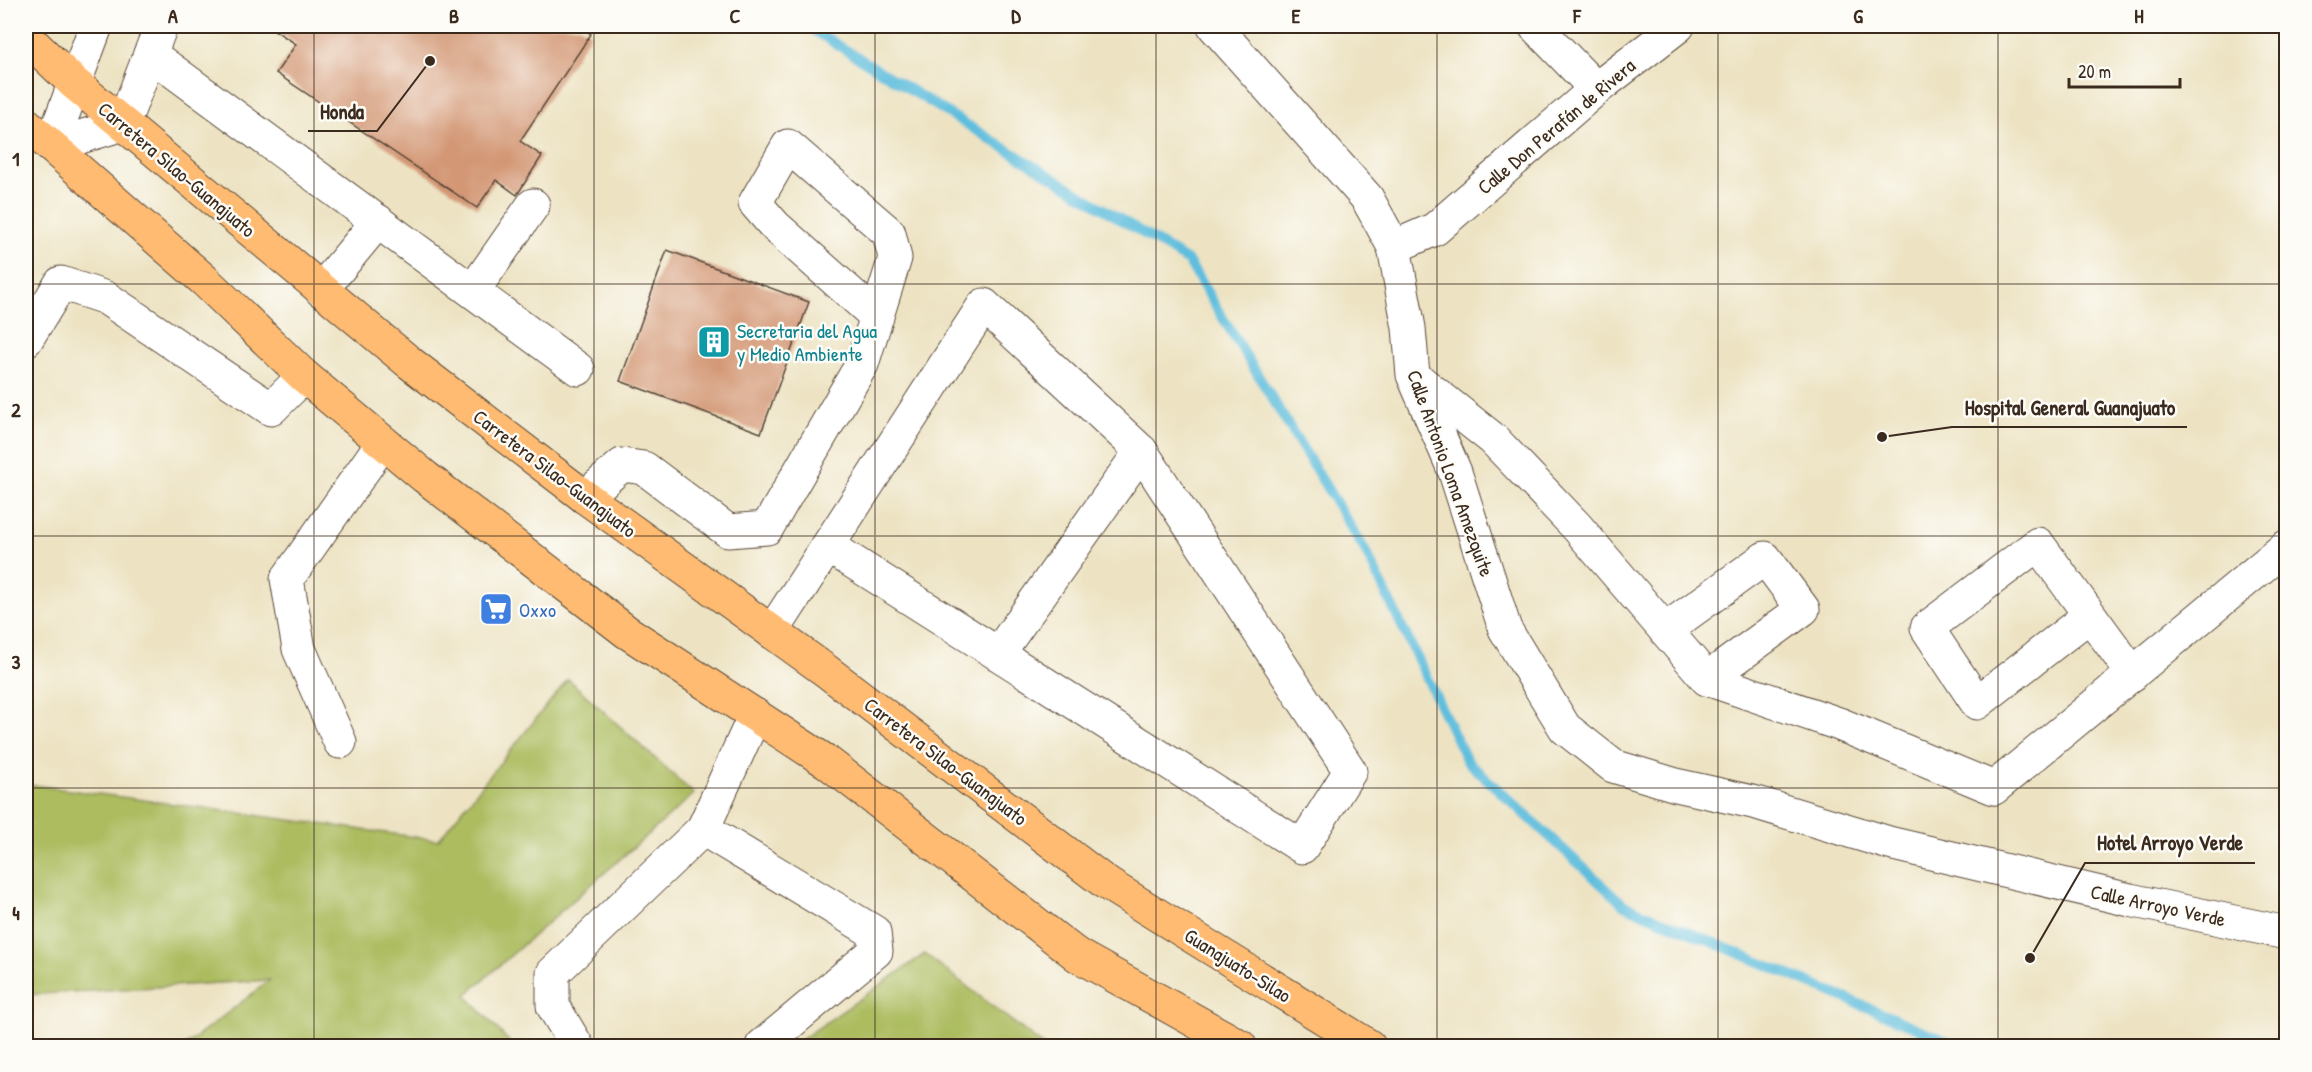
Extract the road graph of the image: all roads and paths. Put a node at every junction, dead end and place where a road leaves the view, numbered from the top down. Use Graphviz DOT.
graph roads {
  1 [pos="96,26"];
  2 [pos="1214,26"];
  3 [pos="1535,26"];
  4 [pos="1678,26"];
  5 [pos="26,37"];
  6 [pos="155,40"];
  7 [pos="74,83"];
  8 [pos="1596,89"];
  9 [pos="26,124"];
  10 [pos="123,124"];
  11 [pos="51,146"];
  12 [pos="533,205"];
  13 [pos="378,221"];
  14 [pos="1394,247"];
  15 [pos="321,290"];
  16 [pos="474,291"];
  17 [pos="877,317"];
  18 [pos="26,340"];
  19 [pos="578,369"];
  20 [pos="1413,375"];
  21 [pos="304,376"];
  22 [pos="383,442"];
  23 [pos="1141,451"];
  24 [pos="585,497"];
  25 [pos="828,546"];
  26 [pos="2286,547"];
  27 [pos="2090,615"];
  28 [pos="1665,630"];
  29 [pos="772,632"];
  30 [pos="998,654"];
  31 [pos="2133,674"];
  32 [pos="1707,678"];
  33 [pos="755,715"];
  34 [pos="340,742"];
  35 [pos="703,829"];
  36 [pos="1889,843"];
  37 [pos="1106,882"];
  38 [pos="2286,933"];
  39 [pos="577,1047"];
  40 [pos="762,1047"];
  41 [pos="1239,1047"];
  42 [pos="1369,1047"];
  1 -- 7 [label="street"];
  2 -- 14 [label="street, Calle Antonio Loma Amezquite"];
  3 -- 8 [label="street"];
  4 -- 8 [label="street, Calle Don Perafán de Rivera"];
  5 -- 7 [label="main road, Carretera Silao-Guanajuato"];
  6 -- 10 [label="street"];
  6 -- 13 [label="street"];
  7 -- 10 [label="main road, Carretera Silao-Guanajuato"];
  7 -- 11 [label="street"];
  8 -- 14 [label="street, Calle Don Perafán de Rivera"];
  9 -- 11 [label="main road"];
  10 -- 11 [label="street"];
  10 -- 15 [label="main road, Carretera Silao-Guanajuato"];
  11 -- 21 [label="main road"];
  12 -- 16 [label="street"];
  13 -- 15 [label="street"];
  13 -- 16 [label="street"];
  14 -- 20 [label="street, Calle Antonio Loma Amezquite"];
  15 -- 24 [label="main road, Carretera Silao-Guanajuato"];
  16 -- 19 [label="street"];
  17 -- 17 [label="street"];
  17 -- 24 [label="street"];
  18 -- 21 [label="street"];
  20 -- 28 [label="street"];
  20 -- 36 [label="street, Calle Antonio Loma Amezquite"];
  21 -- 22 [label="main road"];
  22 -- 33 [label="main road"];
  22 -- 34 [label="street"];
  23 -- 25 [label="street"];
  23 -- 30 [label="street"];
  23 -- 30 [label="street"];
  24 -- 29 [label="main road, Carretera Silao-Guanajuato"];
  25 -- 29 [label="street"];
  25 -- 30 [label="street"];
  26 -- 31 [label="street"];
  27 -- 27 [label="street"];
  27 -- 31 [label="street"];
  28 -- 32 [label="street"];
  28 -- 32 [label="street"];
  29 -- 37 [label="main road, Carretera Silao-Guanajuato"];
  31 -- 32 [label="street"];
  33 -- 35 [label="street"];
  33 -- 41 [label="main road"];
  35 -- 39 [label="street"];
  35 -- 40 [label="street"];
  36 -- 38 [label="street, Calle Arroyo Verde"];
  37 -- 42 [label="main road, Guanajuato-Silao"];
}
